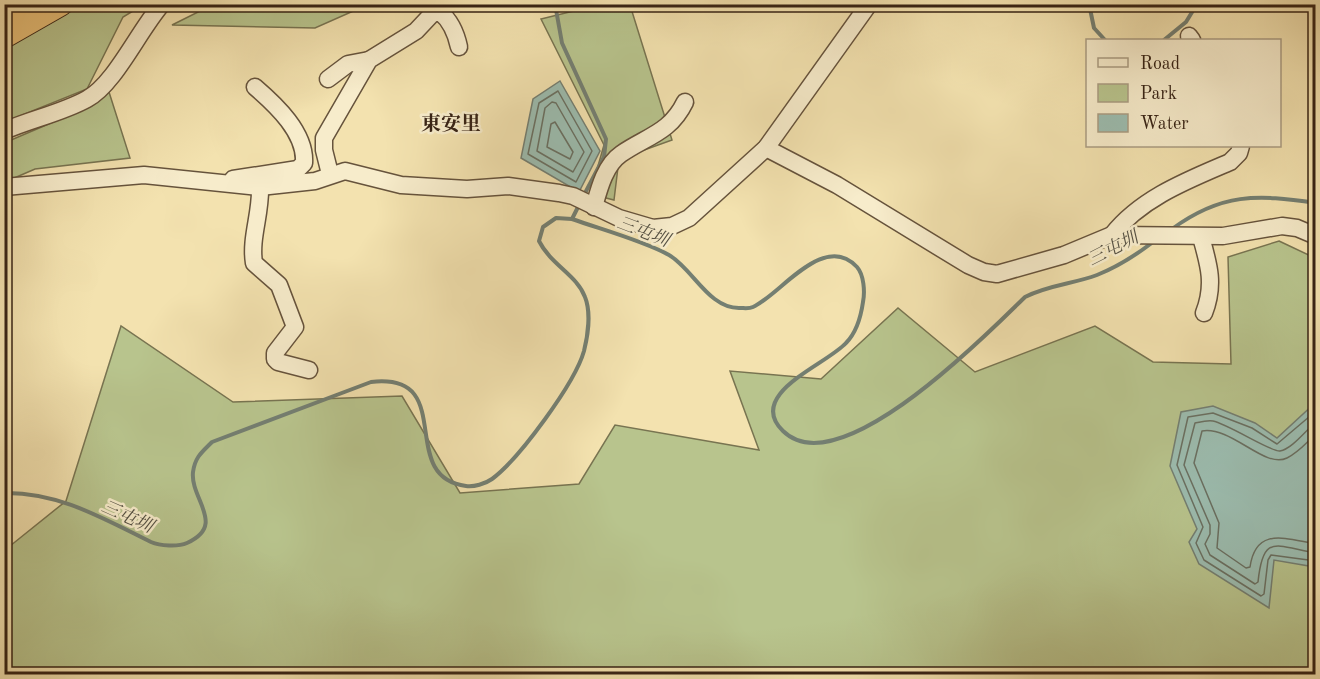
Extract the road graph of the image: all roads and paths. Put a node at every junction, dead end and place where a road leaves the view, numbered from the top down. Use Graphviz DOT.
graph roads {
  1 [pos="23,4"];
  2 [pos="60,4"];
  3 [pos="162,4"];
  4 [pos="869,4"];
  5 [pos="4,18"];
  6 [pos="4,36"];
  7 [pos="459,47"];
  8 [pos="369,60"];
  9 [pos="328,79"];
  10 [pos="255,87"];
  11 [pos="685,102"];
  12 [pos="4,131"];
  13 [pos="1241,147"];
  14 [pos="766,148"];
  15 [pos="330,174"];
  16 [pos="217,183"];
  17 [pos="4,187"];
  18 [pos="260,187"];
  19 [pos="594,207"];
  20 [pos="1112,235"];
  21 [pos="1316,236"];
  22 [pos="1201,237"];
  23 [pos="1204,313"];
  24 [pos="309,370"];
  1 -- 5 [label="highway"];
  2 -- 6 [label="highway"];
  3 -- 12 [label="street"];
  4 -- 14 [label="street"];
  7 -- 8 [label="street"];
  8 -- 9 [label="street"];
  8 -- 15 [label="street"];
  10 -- 16 [label="street"];
  11 -- 19 [label="street"];
  13 -- 20 [label="street"];
  14 -- 19 [label="street"];
  14 -- 20 [label="street"];
  15 -- 18 [label="street"];
  15 -- 19 [label="street"];
  16 -- 17 [label="street"];
  16 -- 18 [label="street"];
  18 -- 24 [label="street"];
  20 -- 22 [label="street"];
  21 -- 22 [label="street"];
  22 -- 23 [label="street"];
}
